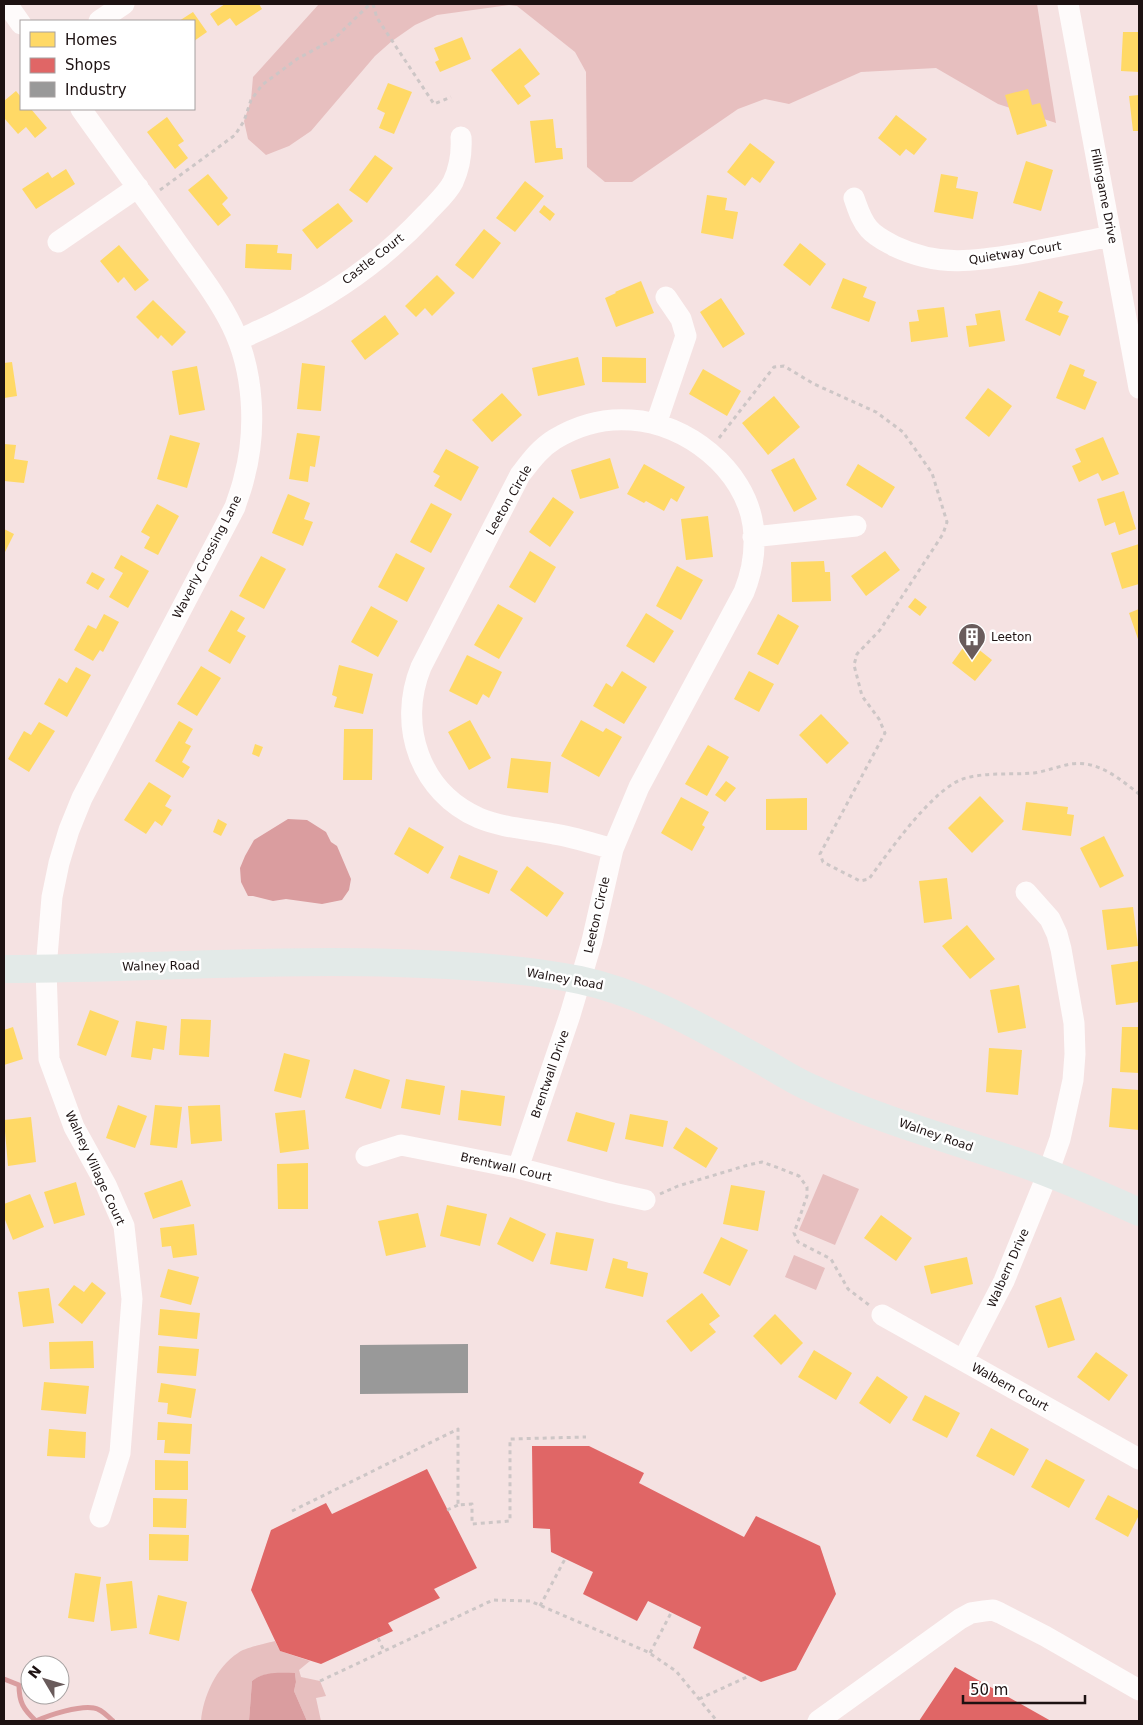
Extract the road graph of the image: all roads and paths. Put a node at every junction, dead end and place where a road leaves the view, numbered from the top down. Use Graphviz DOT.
graph roads {
  1 [pos="7,4"];
  2 [pos="124,4"];
  3 [pos="372,4"];
  4 [pos="1068,4"];
  5 [pos="101,20"];
  6 [pos="20,23"];
  7 [pos="451,97"];
  8 [pos="82,110"];
  9 [pos="461,137"];
  10 [pos="138,187"];
  11 [pos="159,190"];
  12 [pos="854,198"];
  13 [pos="1111,236"];
  14 [pos="58,242"];
  15 [pos="666,298"];
  16 [pos="238,340"];
  17 [pos="1139,388"];
  18 [pos="656,424"];
  19 [pos="718,439"];
  20 [pos="856,526"];
  21 [pos="753,537"];
  22 [pos="1139,794"];
  23 [pos="613,849"];
  24 [pos="1026,892"];
  25 [pos="4,969"];
  26 [pos="46,969"];
  27 [pos="579,980"];
  28 [pos="366,1156"];
  29 [pos="518,1168"];
  30 [pos="1048,1173"];
  31 [pos="645,1200"];
  32 [pos="1139,1212"];
  33 [pos="882,1315"];
  34 [pos="963,1360"];
  35 [pos="586,1437"];
  36 [pos="1139,1459"];
  37 [pos="458,1505"];
  38 [pos="447,1510"];
  39 [pos="292,1511"];
  40 [pos="100,1517"];
  41 [pos="565,1559"];
  42 [pos="540,1606"];
  43 [pos="671,1613"];
  44 [pos="378,1638"];
  45 [pos="384,1651"];
  46 [pos="650,1653"];
  47 [pos="749,1676"];
  48 [pos="320,1681"];
  49 [pos="1139,1690"];
  50 [pos="699,1700"];
  51 [pos="716,1721"];
  52 [pos="818,1721"];
  1 -- 6 [label="street"];
  2 -- 5 [label="street"];
  3 -- 7 [label="path"];
  3 -- 11 [label="path"];
  4 -- 13 [label="street, Fillingame Drive"];
  8 -- 10 [label="street, Waverly Crossing Lane"];
  9 -- 16 [label="street, Castle Court"];
  10 -- 14 [label="street"];
  10 -- 16 [label="street, Waverly Crossing Lane"];
  12 -- 13 [label="street, Quietway Court"];
  13 -- 17 [label="street, Fillingame Drive"];
  15 -- 18 [label="street"];
  16 -- 26 [label="street, Waverly Crossing Lane"];
  18 -- 21 [label="street, Leeton Circle"];
  18 -- 23 [label="street, Leeton Circle"];
  19 -- 22 [label="path"];
  20 -- 21 [label="street"];
  21 -- 23 [label="street, Leeton Circle"];
  23 -- 27 [label="street, Leeton Circle"];
  24 -- 30 [label="street, Walbern Drive"];
  25 -- 26 [label="main road, Walney Road"];
  26 -- 27 [label="main road, Walney Road"];
  26 -- 40 [label="street, Walney Village Court"];
  27 -- 29 [label="street, Brentwall Drive"];
  27 -- 30 [label="main road, Walney Road"];
  28 -- 29 [label="street, Brentwall Court"];
  29 -- 31 [label="street, Brentwall Court"];
  30 -- 32 [label="main road, Walney Road"];
  30 -- 34 [label="street, Walbern Drive"];
  31 -- 33 [label="path"];
  33 -- 34 [label="street, Walbern Court"];
  34 -- 36 [label="street, Walbern Court"];
  35 -- 37 [label="path"];
  37 -- 38 [label="path"];
  37 -- 39 [label="path"];
  41 -- 42 [label="path"];
  42 -- 45 [label="path"];
  42 -- 46 [label="path"];
  43 -- 46 [label="path"];
  44 -- 45 [label="path"];
  45 -- 48 [label="path"];
  46 -- 50 [label="path"];
  47 -- 50 [label="path"];
  49 -- 52 [label="street"];
  50 -- 51 [label="path"];
}
